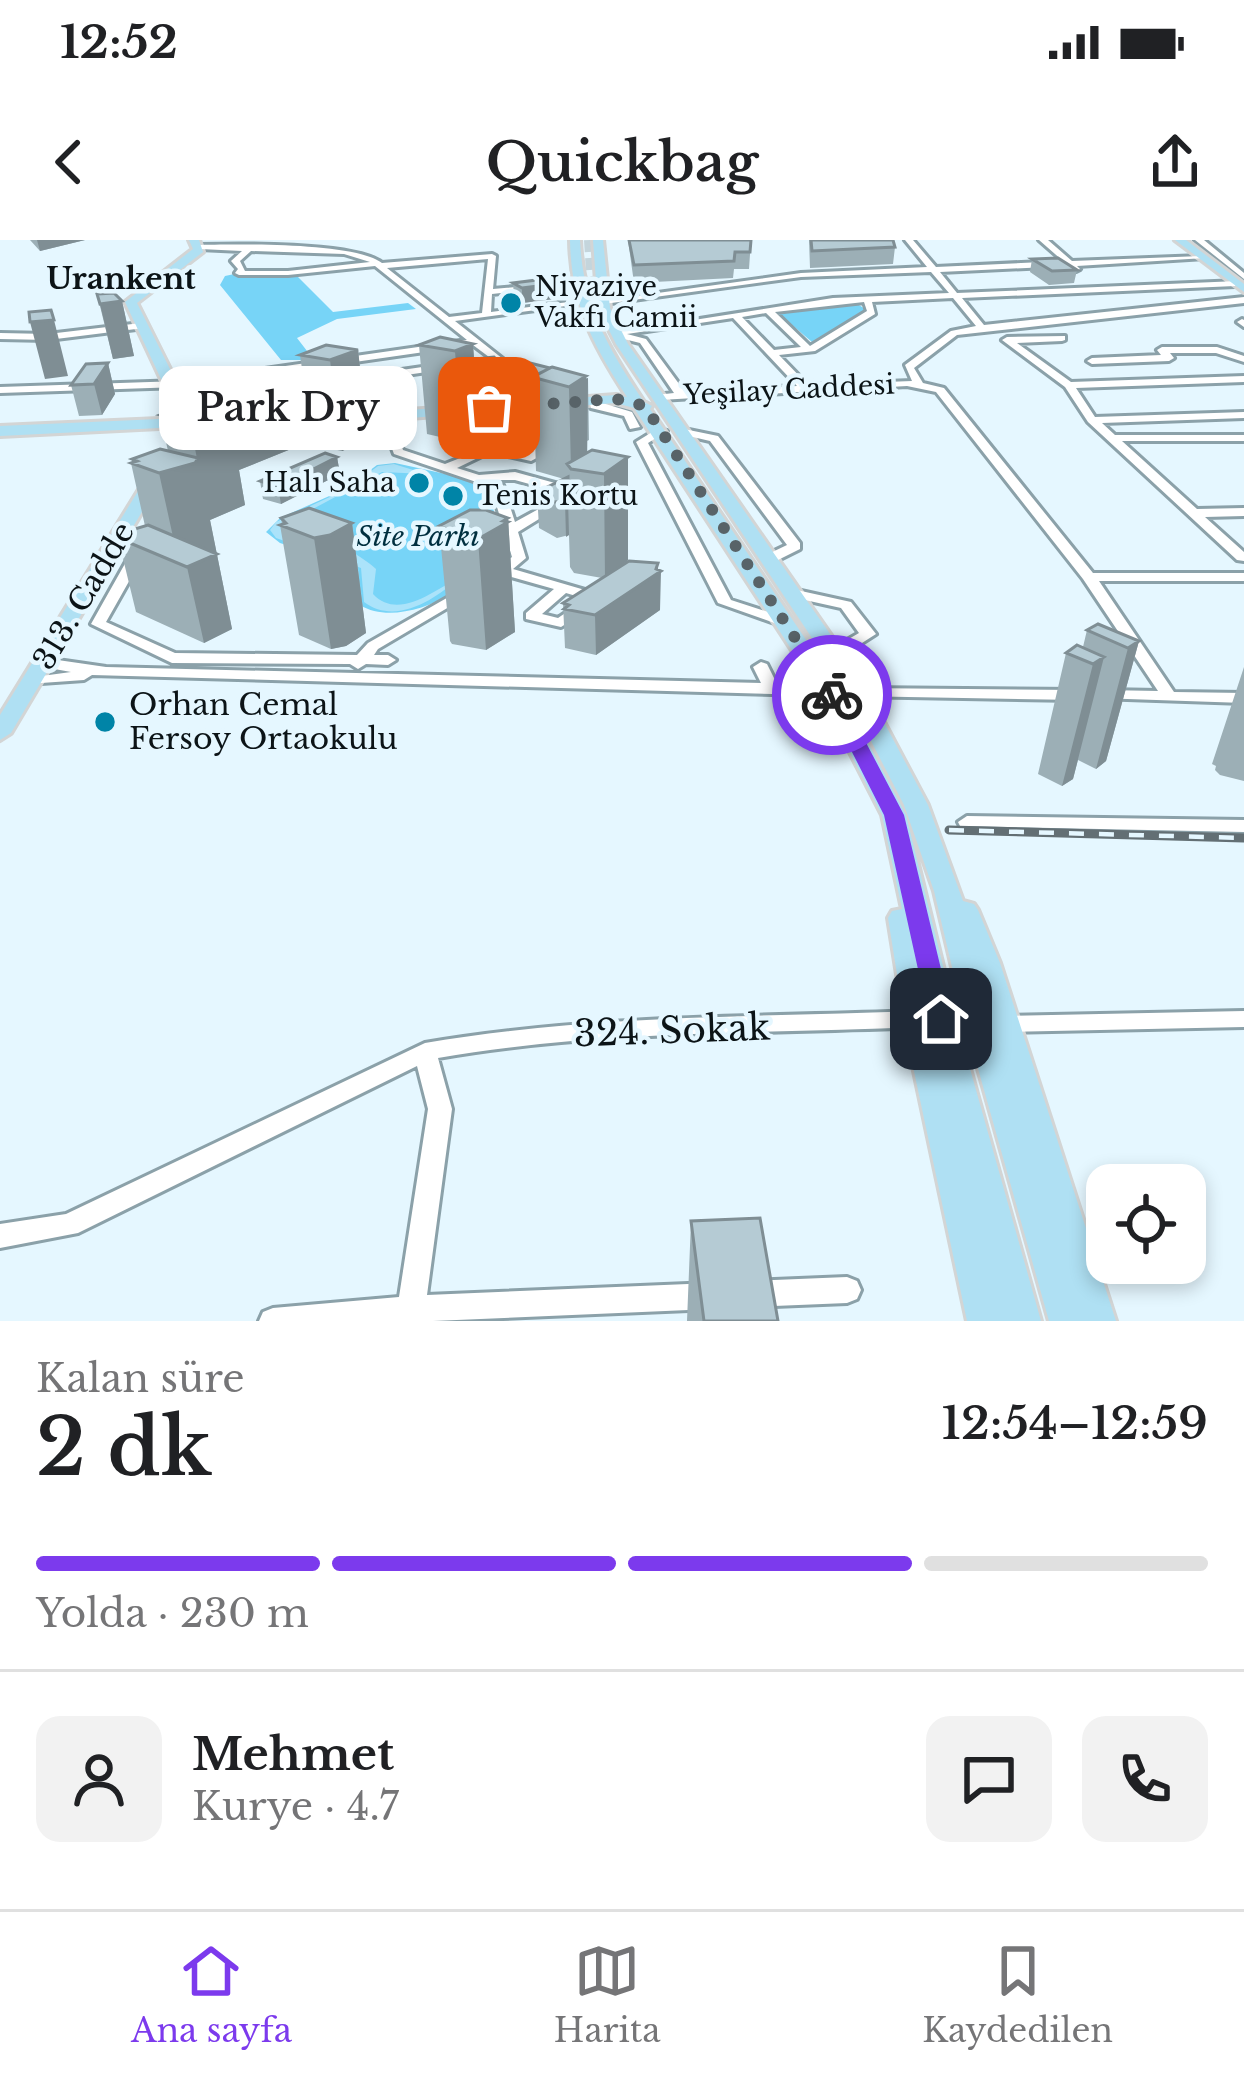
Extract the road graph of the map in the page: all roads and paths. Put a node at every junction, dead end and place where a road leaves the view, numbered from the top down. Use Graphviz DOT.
graph roads {
  1 [pos="575,240"];
  2 [pos="598,240"];
  3 [pos="909,240"];
  4 [pos="1043,240"];
  5 [pos="1180,240"];
  6 [pos="1199,240"];
  7 [pos="195,247"];
  8 [pos="250,249"];
  9 [pos="280,252"];
  10 [pos="1201,258"];
  11 [pos="380,265"];
  12 [pos="1070,265"];
  13 [pos="936,269"];
  14 [pos="734,283"];
  15 [pos="581,284"];
  16 [pos="1242,285"];
  17 [pos="1105,289"];
  18 [pos="489,292"];
  19 [pos="748,292"];
  20 [pos="959,296"];
  21 [pos="867,300"];
  22 [pos="1244,300"];
  23 [pos="597,304"];
  24 [pos="1136,304"];
  25 [pos="770,307"];
  26 [pos="486,314"];
  27 [pos="736,316"];
  28 [pos="445,320"];
  29 [pos="464,322"];
  30 [pos="1046,325"];
  31 [pos="141,326"];
  32 [pos="982,328"];
  33 [pos="617,334"];
  34 [pos="0,336"];
  35 [pos="1062,338"];
  36 [pos="485,349"];
  37 [pos="809,350"];
  38 [pos="771,353"];
  39 [pos="404,357"];
  40 [pos="1244,359"];
  41 [pos="384,360"];
  42 [pos="1092,361"];
  43 [pos="476,362"];
  44 [pos="457,365"];
  45 [pos="520,367"];
  46 [pos="418,371"];
  47 [pos="397,374"];
  48 [pos="1244,379"];
  49 [pos="522,381"];
  50 [pos="918,383"];
  51 [pos="1121,383"];
  52 [pos="1069,385"];
  53 [pos="296,388"];
  54 [pos="805,388"];
  55 [pos="0,389"];
  56 [pos="252,395"];
  57 [pos="681,395"];
  58 [pos="646,398"];
  59 [pos="208,401"];
  60 [pos="593,401"];
  61 [pos="1244,415"];
  62 [pos="411,418"];
  63 [pos="322,419"];
  64 [pos="388,419"];
  65 [pos="1092,420"];
  66 [pos="183,421"];
  67 [pos="235,427"];
  68 [pos="634,427"];
  69 [pos="0,431"];
  70 [pos="662,431"];
  71 [pos="684,432"];
  72 [pos="1115,438"];
  73 [pos="1244,438"];
  74 [pos="397,440"];
  75 [pos="489,448"];
  76 [pos="446,468"];
  77 [pos="476,478"];
  78 [pos="1244,512"];
  79 [pos="1195,513"];
  80 [pos="518,526"];
  81 [pos="148,533"];
  82 [pos="1242,556"];
  83 [pos="769,559"];
  84 [pos="504,571"];
  85 [pos="1089,577"];
  86 [pos="1244,577"];
  87 [pos="564,588"];
  88 [pos="792,593"];
  89 [pos="785,622"];
  90 [pos="394,634"];
  91 [pos="834,654"];
  92 [pos="362,659"];
  93 [pos="388,660"];
  94 [pos="761,667"];
  95 [pos="38,672"];
  96 [pos="340,678"];
  97 [pos="394,679"];
  98 [pos="772,689"];
  99 [pos="830,690"];
  100 [pos="859,693"];
  101 [pos="1169,696"];
  102 [pos="1244,698"];
  103 [pos="0,733"];
  104 [pos="967,822"];
  105 [pos="1244,826"];
  106 [pos="916,845"];
  107 [pos="920,1019"];
  108 [pos="1244,1019"];
  109 [pos="1004,1024"];
  110 [pos="425,1052"];
  111 [pos="0,1236"];
  112 [pos="847,1290"];
  113 [pos="410,1315"];
  114 [pos="273,1321"];
  115 [pos="986,1321"];
  116 [pos="1022,1321"];
  117 [pos="1068,1321"];
  118 [pos="1097,1321"];
  1 -- 15 [label="main road"];
  2 -- 23 [label="main road"];
  3 -- 13 [label="street"];
  4 -- 12 [label="street"];
  5 -- 10 [label="main road"];
  6 -- 16 [label="street"];
  7 -- 8 [label="street"];
  7 -- 31 [label="main road"];
  8 -- 9 [label="street"];
  8 -- 11 [label="street"];
  9 -- 9 [label="street"];
  9 -- 11 [label="street"];
  10 -- 12 [label="street"];
  10 -- 16 [label="main road"];
  11 -- 18 [label="street"];
  11 -- 28 [label="street"];
  12 -- 13 [label="street"];
  12 -- 17 [label="street"];
  13 -- 14 [label="street"];
  13 -- 20 [label="street"];
  14 -- 19 [label="street"];
  14 -- 23 [label="street"];
  15 -- 18 [label="street"];
  15 -- 23 [label="main road"];
  16 -- 17 [label="street"];
  16 -- 24 [label="street"];
  17 -- 20 [label="street"];
  17 -- 24 [label="street"];
  18 -- 26 [label="street"];
  20 -- 21 [label="street"];
  20 -- 32 [label="street"];
  21 -- 25 [label="street"];
  21 -- 37 [label="street"];
  22 -- 24 [label="street"];
  23 -- 26 [label="street"];
  23 -- 33 [label="main road"];
  23 -- 58 [label="main road"];
  24 -- 32 [label="street"];
  25 -- 27 [label="street"];
  25 -- 37 [label="street"];
  26 -- 28 [label="street"];
  27 -- 33 [label="street"];
  27 -- 38 [label="street"];
  28 -- 36 [label="street"];
  29 -- 36 [label="street"];
  30 -- 35 [label="street"];
  31 -- 34 [label="street"];
  31 -- 66 [label="main road"];
  32 -- 50 [label="street"];
  33 -- 57 [label="street"];
  33 -- 58 [label="main road"];
  35 -- 42 [label="street"];
  35 -- 52 [label="street"];
  36 -- 43 [label="street"];
  36 -- 45 [label="street"];
  36 -- 49 [label="street"];
  36 -- 66 [label="street"];
  37 -- 38 [label="street"];
  38 -- 54 [label="street"];
  39 -- 46 [label="street"];
  40 -- 42 [label="street"];
  41 -- 47 [label="street"];
  42 -- 51 [label="street"];
  44 -- 46 [label="street"];
  46 -- 47 [label="street"];
  47 -- 53 [label="street"];
  48 -- 51 [label="street"];
  50 -- 54 [label="street, Yeşilay Caddesi"];
  50 -- 85 [label="street"];
  51 -- 52 [label="street"];
  52 -- 65 [label="street"];
  53 -- 56 [label="street"];
  53 -- 63 [label="street"];
  54 -- 57 [label="street, Yeşilay Caddesi"];
  55 -- 66 [label="street"];
  57 -- 58 [label="street, Yeşilay Caddesi"];
  58 -- 60 [label="main road, Yeşilay Caddesi"];
  58 -- 70 [label="main road"];
  58 -- 71 [label="main road"];
  59 -- 66 [label="street"];
  60 -- 62 [label="main road, Yeşilay Caddesi"];
  60 -- 68 [label="street"];
  61 -- 65 [label="street"];
  62 -- 64 [label="main road, Yeşilay Caddesi"];
  62 -- 74 [label="street"];
  63 -- 64 [label="main road, Yeşilay Caddesi"];
  63 -- 67 [label="main road, Yeşilay Caddesi"];
  64 -- 67 [label="street"];
  64 -- 74 [label="street"];
  65 -- 72 [label="street"];
  66 -- 69 [label="main road"];
  66 -- 95 [label="main road, 313. Cadde"];
  70 -- 89 [label="main road"];
  70 -- 89 [label="street"];
  71 -- 83 [label="main road"];
  71 -- 83 [label="street"];
  72 -- 73 [label="street"];
  72 -- 79 [label="street"];
  74 -- 76 [label="street"];
  75 -- 76 [label="street"];
  76 -- 77 [label="street"];
  77 -- 80 [label="street"];
  77 -- 80 [label="street"];
  78 -- 79 [label="street"];
  79 -- 82 [label="street"];
  80 -- 84 [label="street"];
  81 -- 92 [label="street"];
  83 -- 88 [label="main road"];
  84 -- 87 [label="street"];
  84 -- 90 [label="street"];
  85 -- 86 [label="street"];
  85 -- 101 [label="street"];
  88 -- 91 [label="main road"];
  88 -- 91 [label="street"];
  89 -- 99 [label="main road"];
  90 -- 92 [label="street"];
  90 -- 93 [label="street"];
  91 -- 100 [label="main road"];
  92 -- 93 [label="street"];
  92 -- 96 [label="street"];
  93 -- 97 [label="street"];
  94 -- 98 [label="street"];
  95 -- 96 [label="street"];
  95 -- 103 [label="main road, 313. Cadde"];
  96 -- 97 [label="street"];
  97 -- 98 [label="street"];
  98 -- 99 [label="street"];
  99 -- 106 [label="main road"];
  100 -- 101 [label="street"];
  100 -- 106 [label="main road"];
  101 -- 102 [label="street"];
  104 -- 105 [label="street"];
  106 -- 107 [label="main road"];
  106 -- 109 [label="main road"];
  106 -- 116 [label="main road"];
  106 -- 117 [label="main road"];
  107 -- 110 [label="street, 324. Sokak"];
  107 -- 115 [label="main road"];
  108 -- 109 [label="street"];
  109 -- 118 [label="main road"];
  110 -- 111 [label="street, 324. Sokak"];
  110 -- 113 [label="street"];
  112 -- 113 [label="street"];
  113 -- 114 [label="street"];
}
